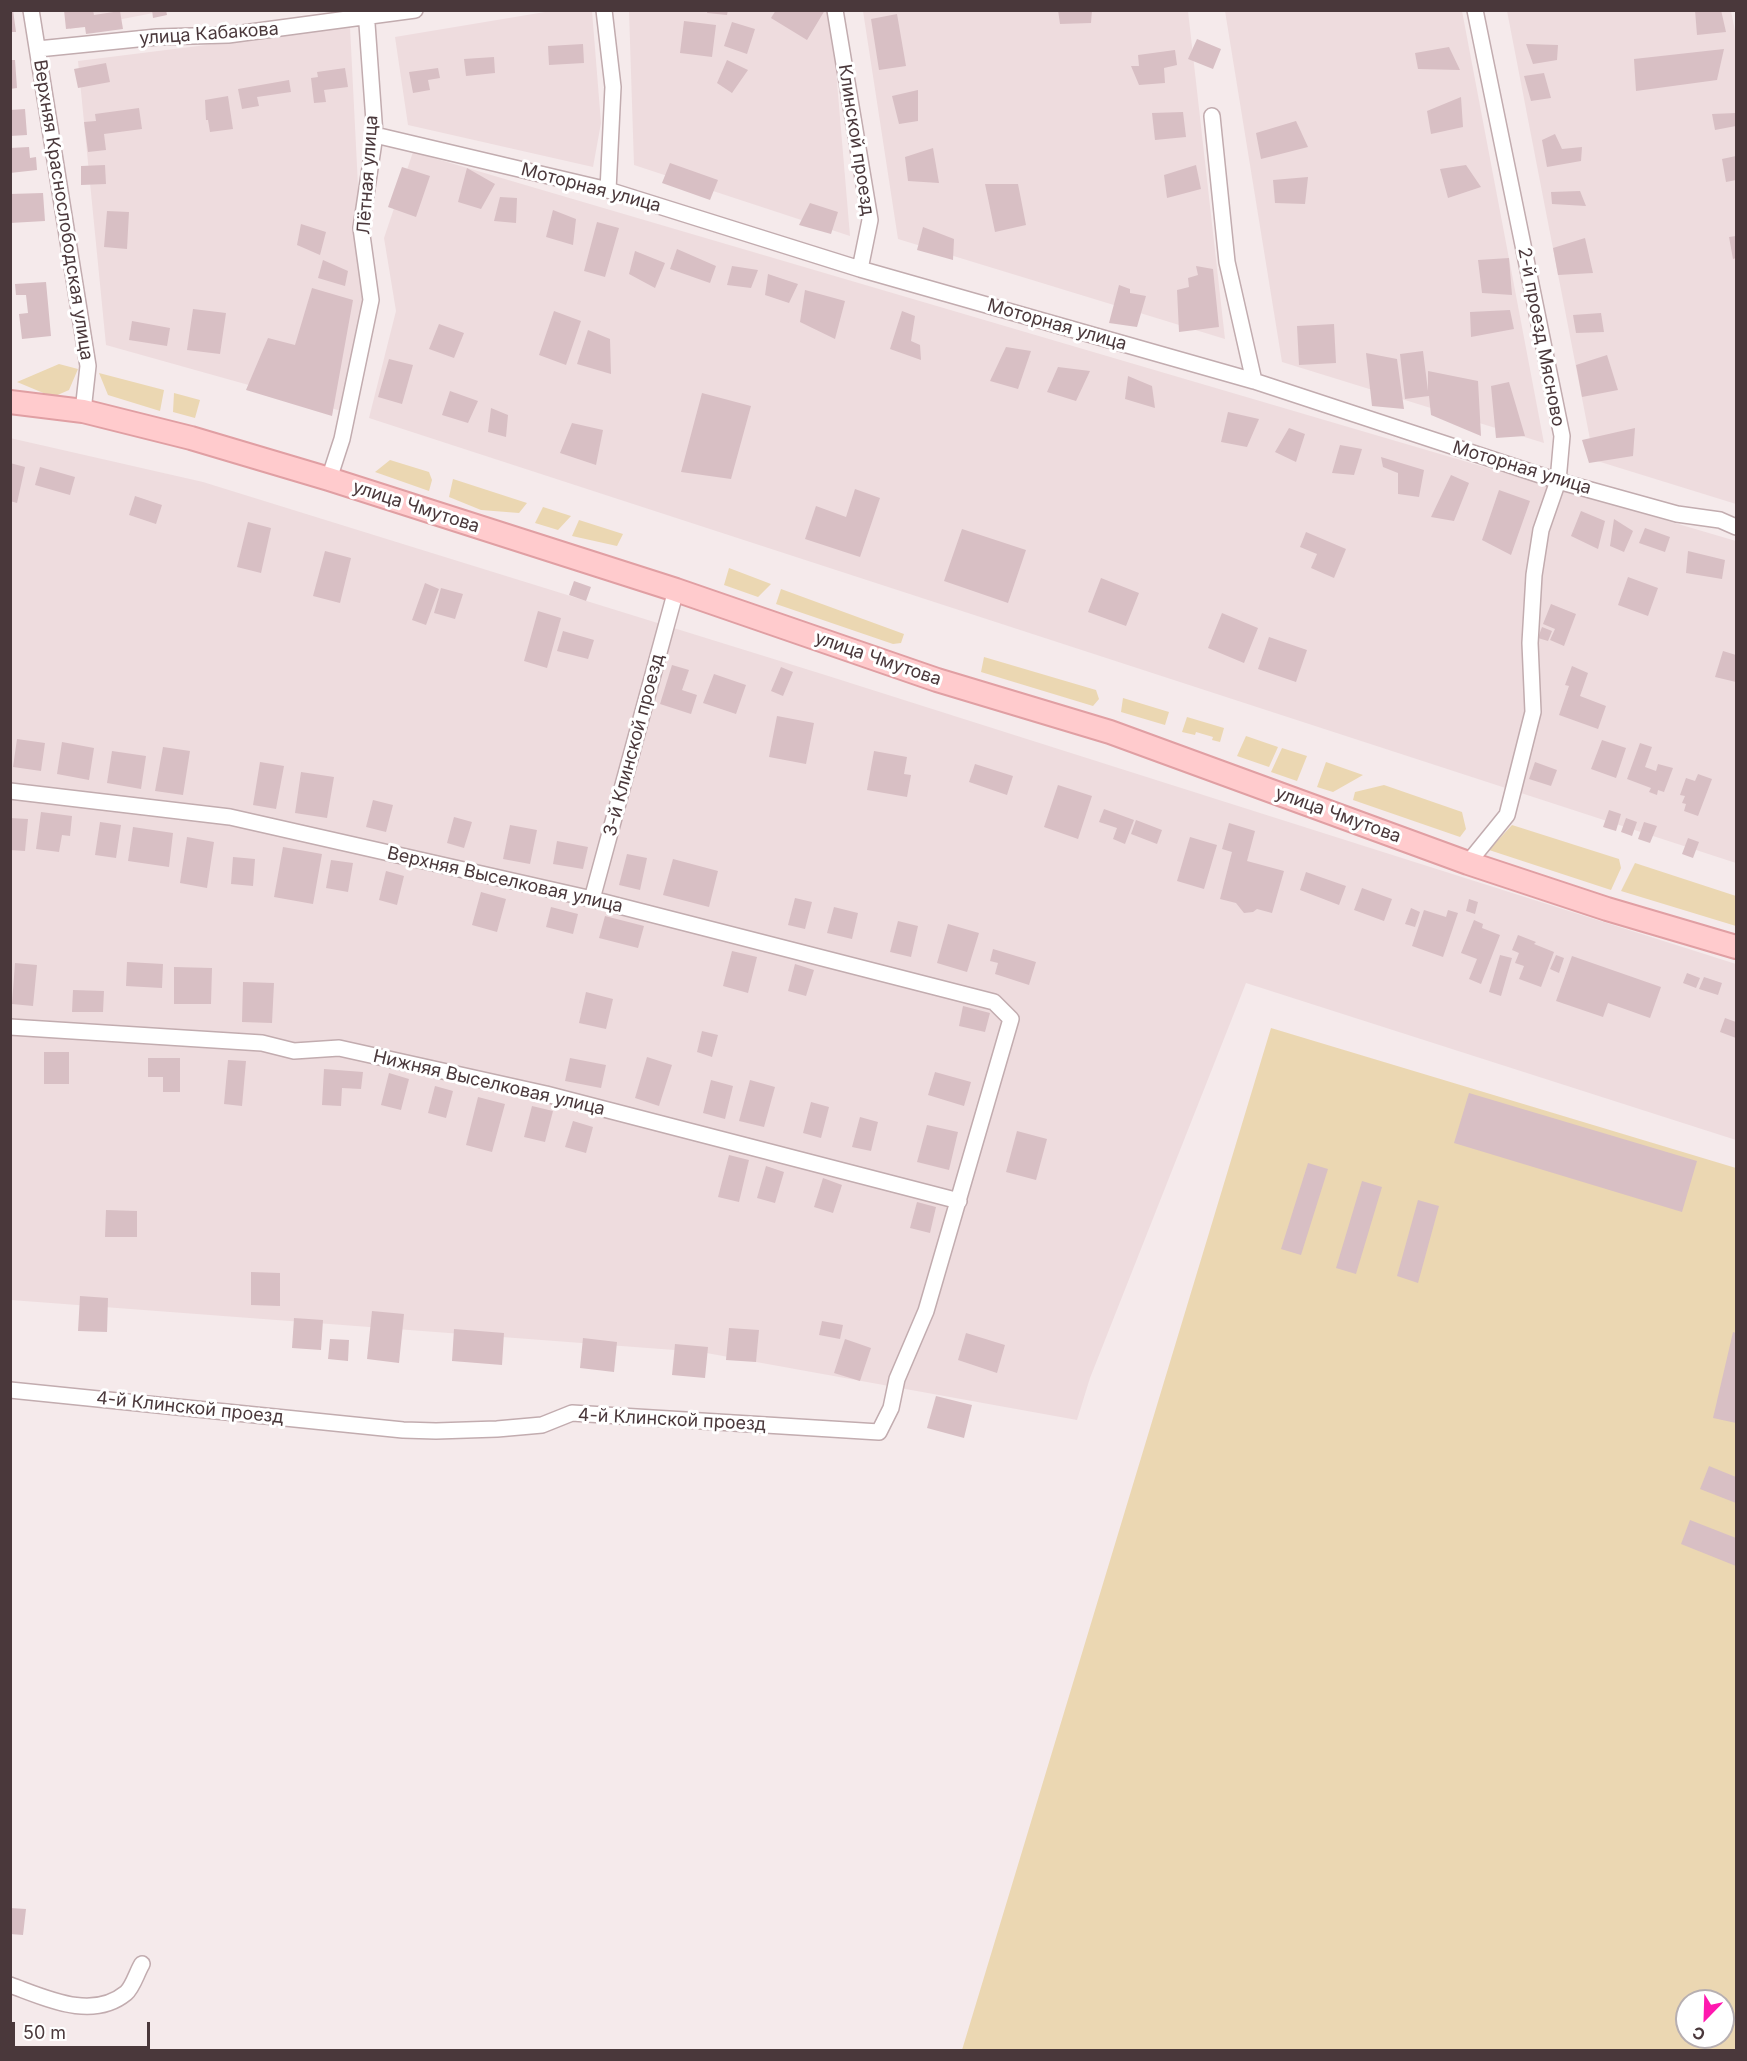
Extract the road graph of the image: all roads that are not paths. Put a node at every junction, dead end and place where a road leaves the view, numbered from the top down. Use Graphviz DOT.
graph roads {
  1 [pos="31,10"];
  2 [pos="415,10"];
  3 [pos="604,10"];
  4 [pos="835,10"];
  5 [pos="1475,10"];
  6 [pos="366,14"];
  7 [pos="38,49"];
  8 [pos="1212,116"];
  9 [pos="375,135"];
  10 [pos="608,190"];
  11 [pos="860,269"];
  12 [pos="1254,381"];
  13 [pos="10,402"];
  14 [pos="83,411"];
  15 [pos="329,479"];
  16 [pos="1558,481"];
  17 [pos="1737,527"];
  18 [pos="676,590"];
  19 [pos="10,791"];
  20 [pos="1468,862"];
  21 [pos="592,900"];
  22 [pos="1737,947"];
  23 [pos="994,1002"];
  24 [pos="10,1027"];
  25 [pos="959,1201"];
  26 [pos="10,1390"];
  27 [pos="142,1964"];
  28 [pos="10,1985"];
  1 -- 7 [label="street, Верхняя Краснослободская улица"];
  2 -- 6 [label="street, улица Кабакова"];
  3 -- 10 [label="street"];
  4 -- 11 [label="street, Клинской проезд"];
  5 -- 16 [label="street, 2-й проезд Мясново"];
  6 -- 7 [label="street, улица Кабакова"];
  6 -- 9 [label="street, Лётная улица"];
  7 -- 14 [label="street, Верхняя Краснослободская улица"];
  8 -- 12 [label="street"];
  9 -- 10 [label="street, Моторная улица"];
  9 -- 15 [label="street, Лётная улица"];
  10 -- 11 [label="street, Моторная улица"];
  11 -- 12 [label="street, Моторная улица"];
  12 -- 16 [label="street, Моторная улица"];
  13 -- 14 [label="main road, улица Чмутова"];
  14 -- 15 [label="main road, улица Чмутова"];
  15 -- 18 [label="main road, улица Чмутова"];
  16 -- 17 [label="street, Моторная улица"];
  16 -- 20 [label="street, 2-й проезд Мясново"];
  18 -- 20 [label="main road, улица Чмутова"];
  18 -- 21 [label="street, 3-й Клинской проезд"];
  19 -- 21 [label="street, Верхняя Выселковая улица"];
  20 -- 22 [label="main road, улица Чмутова"];
  21 -- 23 [label="street, Верхняя Выселковая улица"];
  23 -- 25 [label="street, 4-й Клинской проезд"];
  24 -- 25 [label="street, Нижняя Выселковая улица"];
  25 -- 26 [label="street, 4-й Клинской проезд"];
  27 -- 28 [label="street"];
}
